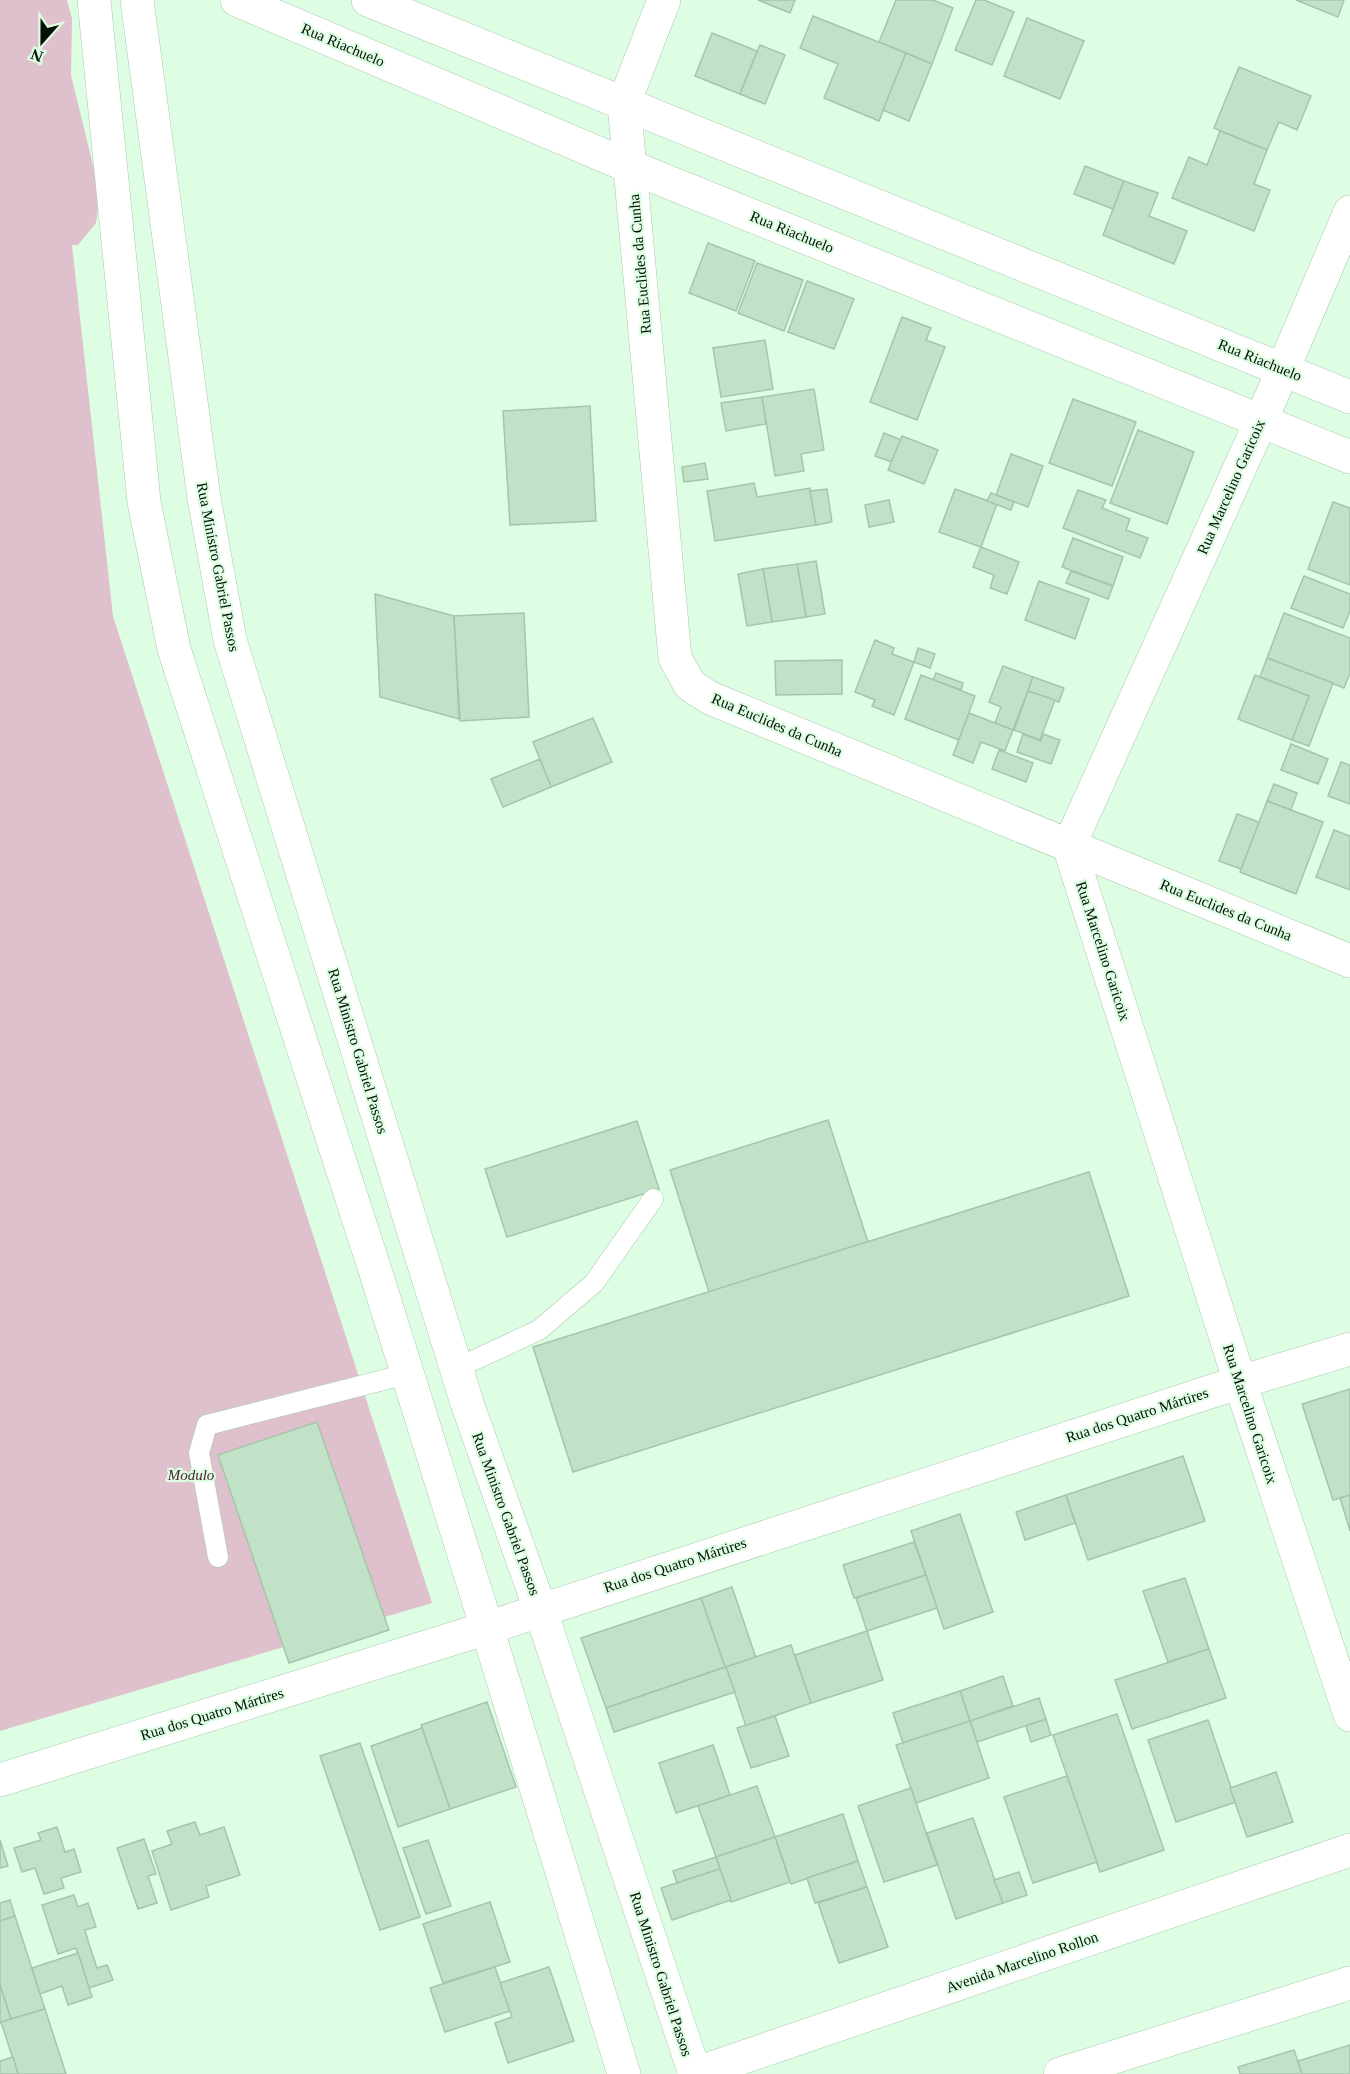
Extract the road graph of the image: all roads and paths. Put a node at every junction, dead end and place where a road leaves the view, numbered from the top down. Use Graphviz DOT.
graph roads {
  1 [pos="94,0"];
  2 [pos="137,0"];
  3 [pos="237,0"];
  4 [pos="368,0"];
  5 [pos="664,0"];
  6 [pos="624,103"];
  7 [pos="631,167"];
  8 [pos="1350,212"];
  9 [pos="1283,370"];
  10 [pos="1350,397"];
  11 [pos="1261,421"];
  12 [pos="1350,457"];
  13 [pos="1069,846"];
  14 [pos="1350,961"];
  15 [pos="653,1199"];
  16 [pos="422,1256"];
  17 [pos="375,1270"];
  18 [pos="1350,1349"];
  19 [pos="456,1368"];
  20 [pos="407,1374"];
  21 [pos="1239,1382"];
  22 [pos="467,1403"];
  23 [pos="421,1418"];
  24 [pos="218,1557"];
  25 [pos="540,1609"];
  26 [pos="487,1628"];
  27 [pos="1350,1715"];
  28 [pos="0,1780"];
  29 [pos="1350,1850"];
  30 [pos="1350,1983"];
  31 [pos="624,2074"];
  32 [pos="694,2074"];
  33 [pos="1060,2074"];
  1 -- 17 [label="street"];
  2 -- 16 [label="street, Rua Ministro Gabriel Passos"];
  3 -- 7 [label="street, Rua Riachuelo"];
  4 -- 6 [label="street, Rua Riachuelo"];
  5 -- 6 [label="street"];
  6 -- 7 [label="street, Rua Euclides da Cunha"];
  6 -- 9 [label="street, Rua Riachuelo"];
  7 -- 11 [label="street, Rua Riachuelo"];
  7 -- 13 [label="street, Rua Euclides da Cunha"];
  8 -- 9 [label="street, Rua Marcelino Garicoix"];
  9 -- 10 [label="street, Rua Riachuelo"];
  9 -- 11 [label="street, Rua Marcelino Garicoix"];
  11 -- 12 [label="street, Rua Riachuelo"];
  11 -- 13 [label="street, Rua Marcelino Garicoix"];
  13 -- 14 [label="street, Rua Euclides da Cunha"];
  13 -- 21 [label="street, Rua Marcelino Garicoix"];
  15 -- 19 [label="lane"];
  16 -- 17 [label="street"];
  16 -- 19 [label="street, Rua Ministro Gabriel Passos"];
  17 -- 20 [label="street"];
  18 -- 21 [label="street, Rua dos Quatro Mártires"];
  19 -- 22 [label="street, Rua Ministro Gabriel Passos"];
  20 -- 23 [label="street"];
  20 -- 24 [label="lane"];
  21 -- 25 [label="street, Rua dos Quatro Mártires"];
  21 -- 27 [label="street, Rua Marcelino Garicoix"];
  22 -- 23 [label="street"];
  22 -- 25 [label="street, Rua Ministro Gabriel Passos"];
  23 -- 26 [label="street"];
  25 -- 26 [label="street, Rua dos Quatro Mártires"];
  25 -- 32 [label="street, Rua Ministro Gabriel Passos"];
  26 -- 28 [label="street, Rua dos Quatro Mártires"];
  26 -- 31 [label="street"];
  29 -- 32 [label="street, Avenida Marcelino Rollon"];
  30 -- 33 [label="street"];
}
